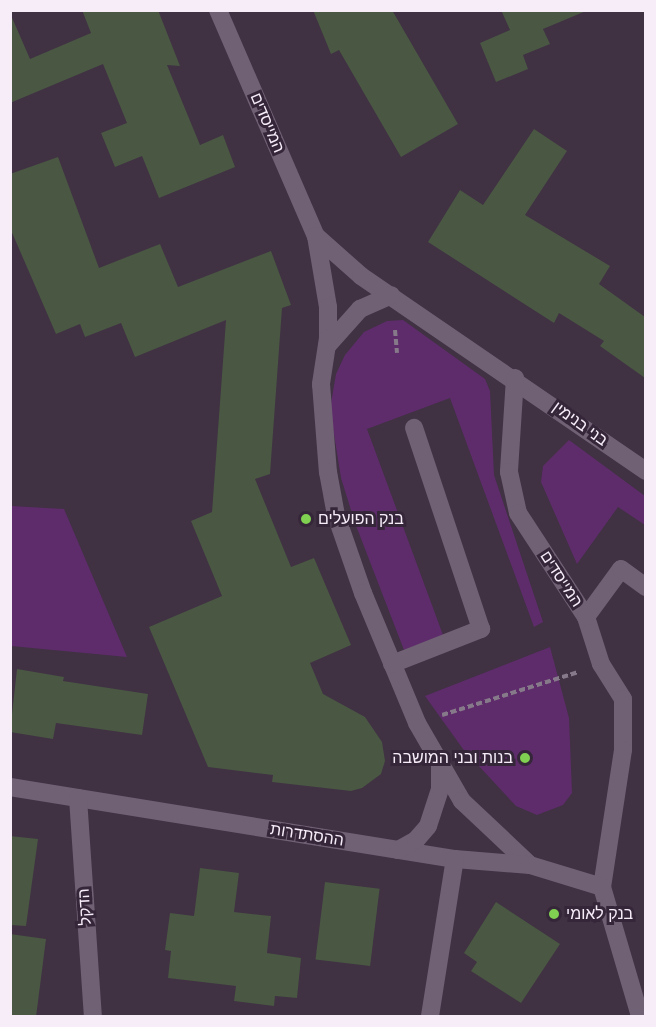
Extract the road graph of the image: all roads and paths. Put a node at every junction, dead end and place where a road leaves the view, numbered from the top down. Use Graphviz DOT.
graph roads {
  1 [pos="218,10"];
  2 [pos="316,236"];
  3 [pos="391,295"];
  4 [pos="393,317"];
  5 [pos="327,346"];
  6 [pos="397,353"];
  7 [pos="515,378"];
  8 [pos="414,428"];
  9 [pos="645,471"];
  10 [pos="645,587"];
  11 [pos="586,617"];
  12 [pos="392,664"];
  13 [pos="601,664"];
  14 [pos="417,723"];
  15 [pos="440,765"];
  16 [pos="10,787"];
  17 [pos="78,798"];
  18 [pos="398,850"];
  19 [pos="455,859"];
  20 [pos="530,865"];
  21 [pos="602,887"];
  22 [pos="93,1017"];
  23 [pos="430,1017"];
  24 [pos="640,1017"];
  1 -- 2 [label="street, המייסדים"];
  2 -- 3 [label="street, המייסדים"];
  2 -- 5 [label="street, המייסדים"];
  3 -- 5 [label="street"];
  3 -- 7 [label="street, המייסדים"];
  4 -- 6 [label="path"];
  5 -- 12 [label="street, המייסדים"];
  7 -- 9 [label="street, בני בנימין"];
  7 -- 11 [label="street, המייסדים"];
  8 -- 12 [label="street"];
  10 -- 11 [label="street"];
  11 -- 13 [label="street, המייסדים"];
  12 -- 14 [label="street, המייסדים"];
  13 -- 14 [label="path"];
  13 -- 21 [label="street, המייסדים"];
  14 -- 15 [label="street, המייסדים"];
  15 -- 18 [label="street"];
  15 -- 20 [label="street, המייסדים"];
  16 -- 17 [label="street, ההסתדרות"];
  17 -- 18 [label="street, ההסתדרות"];
  17 -- 22 [label="street, הדקל"];
  18 -- 19 [label="street, ההסתדרות"];
  19 -- 20 [label="street, ההסתדרות"];
  19 -- 23 [label="street"];
  20 -- 21 [label="street, ההסתדרות"];
  21 -- 24 [label="street, המייסדים"];
}
